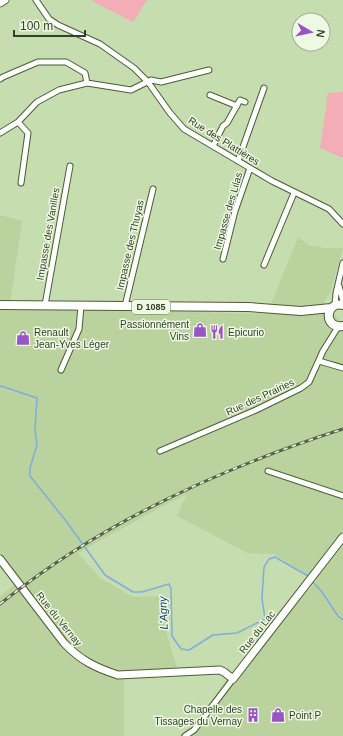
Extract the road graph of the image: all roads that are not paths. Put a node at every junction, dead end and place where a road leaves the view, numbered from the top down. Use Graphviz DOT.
graph roads {
  1 [pos="5,0"];
  2 [pos="36,0"];
  3 [pos="0,3"];
  4 [pos="209,70"];
  5 [pos="0,79"];
  6 [pos="87,82"];
  7 [pos="148,82"];
  8 [pos="264,88"];
  9 [pos="210,95"];
  10 [pos="246,102"];
  11 [pos="237,106"];
  12 [pos="18,122"];
  13 [pos="0,133"];
  14 [pos="213,146"];
  15 [pos="238,161"];
  16 [pos="70,166"];
  17 [pos="250,168"];
  18 [pos="21,183"];
  19 [pos="153,189"];
  20 [pos="294,193"];
  21 [pos="343,224"];
  22 [pos="223,259"];
  23 [pos="343,263"];
  24 [pos="264,265"];
  25 [pos="341,285"];
  26 [pos="343,301"];
  27 [pos="0,305"];
  28 [pos="45,306"];
  29 [pos="81,306"];
  30 [pos="125,306"];
  31 [pos="336,306"];
  32 [pos="302,311"];
  33 [pos="329,318"];
  34 [pos="340,326"];
  35 [pos="319,361"];
  36 [pos="343,368"];
  37 [pos="60,370"];
  38 [pos="160,450"];
  39 [pos="268,471"];
  40 [pos="343,496"];
  41 [pos="343,537"];
  42 [pos="0,559"];
  43 [pos="233,679"];
  44 [pos="185,736"];
  1 -- 3 [label="street"];
  2 -- 7 [label="street, Rue des Plattières"];
  4 -- 7 [label="street"];
  5 -- 6 [label="street"];
  6 -- 7 [label="street"];
  6 -- 12 [label="street"];
  7 -- 14 [label="street, Rue des Plattières"];
  8 -- 15 [label="street"];
  9 -- 11 [label="street"];
  10 -- 11 [label="street"];
  11 -- 14 [label="street"];
  12 -- 13 [label="street"];
  12 -- 18 [label="street"];
  14 -- 15 [label="street, Rue des Plattières"];
  15 -- 17 [label="street, Rue des Plattières"];
  16 -- 28 [label="street, Impasse des Vanilles"];
  17 -- 20 [label="street, Rue des Plattières"];
  17 -- 22 [label="street, Impasse des Lilas"];
  19 -- 30 [label="street, Impasse des Thuyas"];
  20 -- 21 [label="street, Rue des Plattières"];
  20 -- 24 [label="street"];
  23 -- 25 [label="street"];
  25 -- 26 [label="street"];
  25 -- 31 [label="street"];
  27 -- 28 [label="main road, D 1085"];
  28 -- 29 [label="main road, D 1085"];
  29 -- 30 [label="main road, D 1085"];
  29 -- 37 [label="street"];
  30 -- 32 [label="main road, D 1085"];
  31 -- 32 [label="main road, D 1085"];
  31 -- 33 [label="main road"];
  32 -- 33 [label="main road, D 1085"];
  33 -- 34 [label="main road"];
  34 -- 35 [label="street, Rue des Prairies"];
  35 -- 36 [label="street"];
  35 -- 38 [label="street, Rue des Prairies"];
  39 -- 40 [label="street"];
  41 -- 43 [label="street, Rue du Lac"];
  42 -- 43 [label="street, Rue du Vernay"];
  43 -- 44 [label="street, Rue du Lac"];
}
